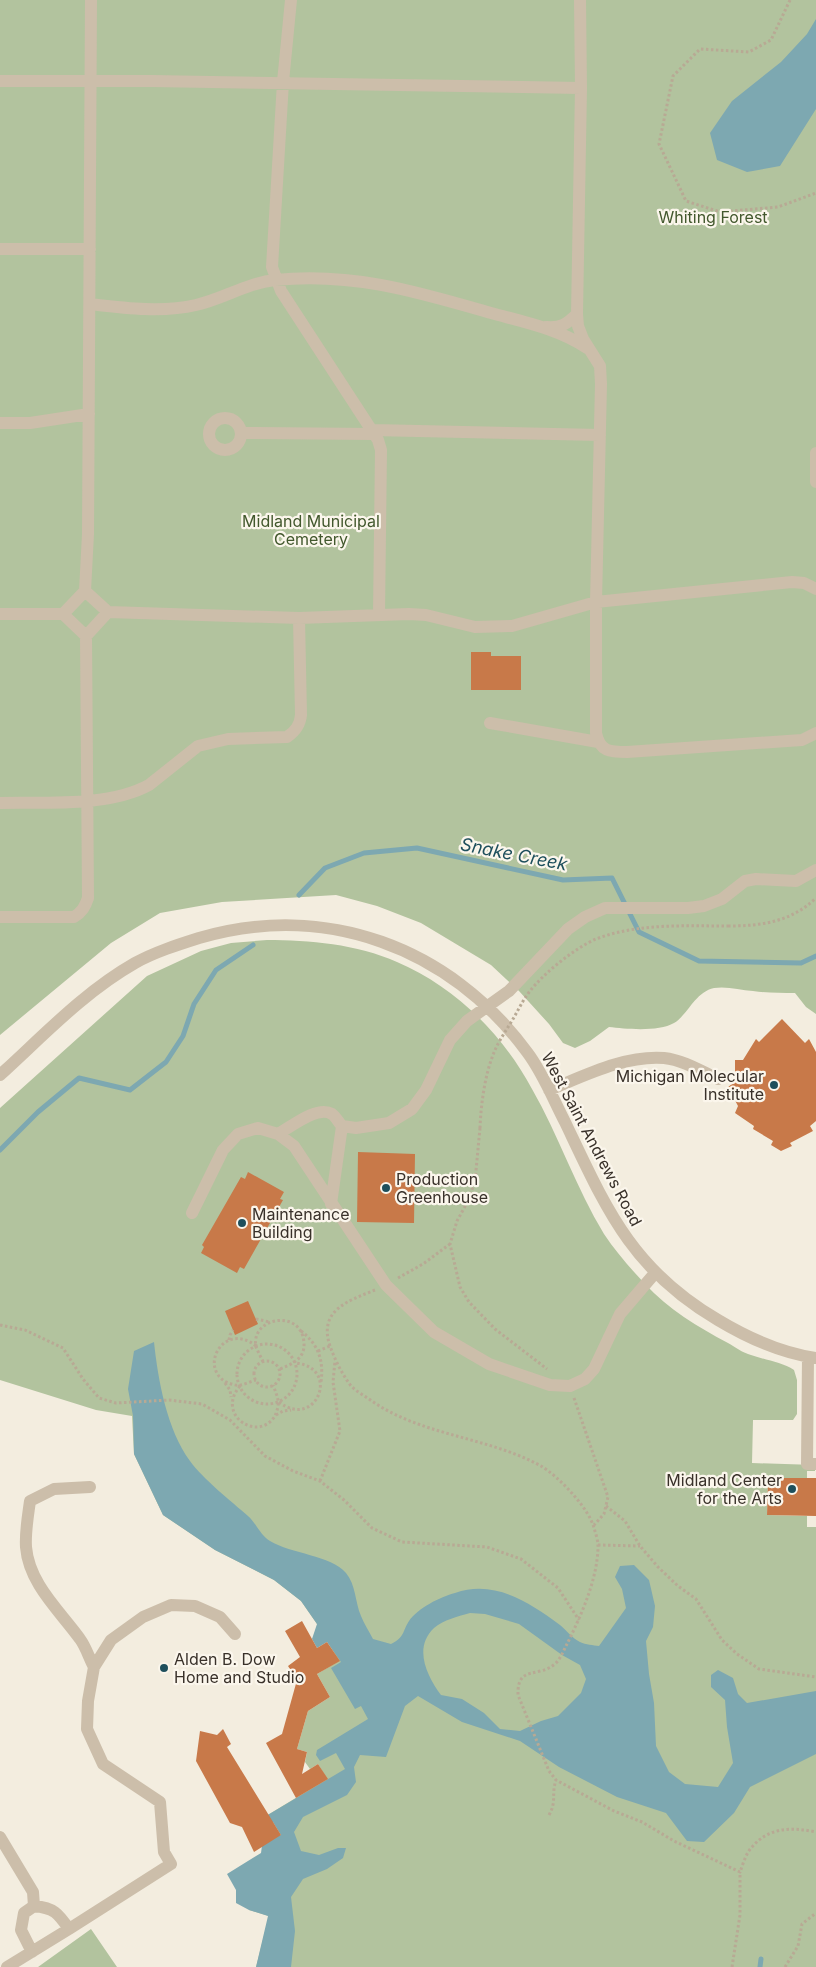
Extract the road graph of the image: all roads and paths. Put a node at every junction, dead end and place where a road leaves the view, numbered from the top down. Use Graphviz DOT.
graph roads {
  1 [pos="92,0"];
  2 [pos="291,0"];
  3 [pos="580,0"];
  4 [pos="790,0"];
  5 [pos="0,81"];
  6 [pos="91,82"];
  7 [pos="283,82"];
  8 [pos="581,88"];
  9 [pos="816,193"];
  10 [pos="0,249"];
  11 [pos="90,249"];
  12 [pos="277,280"];
  13 [pos="90,304"];
  14 [pos="576,314"];
  15 [pos="542,327"];
  16 [pos="590,349"];
  17 [pos="89,414"];
  18 [pos="0,422"];
  19 [pos="373,432"];
  20 [pos="241,433"];
  21 [pos="600,435"];
  22 [pos="816,453"];
  23 [pos="816,482"];
  24 [pos="816,590"];
  25 [pos="85,591"];
  26 [pos="596,602"];
  27 [pos="108,612"];
  28 [pos="0,614"];
  29 [pos="63,614"];
  30 [pos="379,615"];
  31 [pos="299,618"];
  32 [pos="86,636"];
  33 [pos="490,723"];
  34 [pos="816,733"];
  35 [pos="598,742"];
  36 [pos="87,800"];
  37 [pos="0,803"];
  38 [pos="816,870"];
  39 [pos="816,898"];
  40 [pos="0,917"];
  41 [pos="487,1005"];
  42 [pos="0,1075"];
  43 [pos="718,1079"];
  44 [pos="549,1090"];
  45 [pos="342,1126"];
  46 [pos="278,1134"];
  47 [pos="331,1204"];
  48 [pos="192,1214"];
  49 [pos="450,1244"];
  50 [pos="655,1273"];
  51 [pos="386,1285"];
  52 [pos="256,1319"];
  53 [pos="271,1322"];
  54 [pos="0,1325"];
  55 [pos="299,1329"];
  56 [pos="233,1330"];
  57 [pos="229,1340"];
  58 [pos="330,1346"];
  59 [pos="256,1347"];
  60 [pos="318,1351"];
  61 [pos="812,1357"];
  62 [pos="335,1360"];
  63 [pos="263,1362"];
  64 [pos="295,1363"];
  65 [pos="280,1370"];
  66 [pos="223,1380"];
  67 [pos="256,1380"];
  68 [pos="321,1383"];
  69 [pos="240,1385"];
  70 [pos="273,1385"];
  71 [pos="570,1386"];
  72 [pos="232,1399"];
  73 [pos="279,1402"];
  74 [pos="294,1410"];
  75 [pos="275,1415"];
  76 [pos="816,1464"];
  77 [pos="320,1481"];
  78 [pos="90,1487"];
  79 [pos="606,1506"];
  80 [pos="594,1525"];
  81 [pos="598,1545"];
  82 [pos="640,1546"];
  83 [pos="579,1620"];
  84 [pos="235,1634"];
  85 [pos="94,1667"];
  86 [pos="816,1677"];
  87 [pos="556,1780"];
  88 [pos="548,1815"];
  89 [pos="816,1832"];
  90 [pos="0,1837"];
  91 [pos="740,1872"];
  92 [pos="34,1906"];
  93 [pos="816,1914"];
  94 [pos="69,1929"];
  95 [pos="32,1952"];
  96 [pos="6,1967"];
  97 [pos="732,1967"];
  98 [pos="785,1967"];
  1 -- 6 [label="street"];
  2 -- 7 [label="street"];
  3 -- 8 [label="street"];
  4 -- 9 [label="path"];
  5 -- 6 [label="street"];
  6 -- 7 [label="street"];
  6 -- 11 [label="street"];
  7 -- 8 [label="street"];
  7 -- 12 [label="street"];
  8 -- 14 [label="street"];
  10 -- 11 [label="street"];
  11 -- 13 [label="street"];
  12 -- 13 [label="street"];
  12 -- 15 [label="street"];
  12 -- 19 [label="street"];
  13 -- 17 [label="street"];
  14 -- 15 [label="street"];
  14 -- 16 [label="street"];
  15 -- 16 [label="street"];
  16 -- 21 [label="street"];
  17 -- 18 [label="street"];
  17 -- 25 [label="street"];
  19 -- 20 [label="street"];
  19 -- 21 [label="street"];
  19 -- 30 [label="street"];
  21 -- 26 [label="street"];
  22 -- 23 [label="street"];
  24 -- 26 [label="street"];
  25 -- 27 [label="street"];
  25 -- 29 [label="street"];
  26 -- 30 [label="street"];
  26 -- 35 [label="street"];
  27 -- 31 [label="street"];
  27 -- 32 [label="street"];
  28 -- 29 [label="street"];
  29 -- 32 [label="street"];
  30 -- 31 [label="street"];
  31 -- 36 [label="street"];
  32 -- 36 [label="street"];
  33 -- 35 [label="street"];
  34 -- 35 [label="street"];
  36 -- 37 [label="street"];
  36 -- 40 [label="street"];
  38 -- 41 [label="street"];
  39 -- 49 [label="path, bridge"];
  41 -- 42 [label="street, West Saint Andrews Road"];
  41 -- 44 [label="street, West Saint Andrews Road"];
  41 -- 45 [label="street"];
  43 -- 44 [label="street"];
  44 -- 50 [label="street, West Saint Andrews Road"];
  45 -- 46 [label="street"];
  45 -- 47 [label="street"];
  46 -- 47 [label="street"];
  46 -- 48 [label="street"];
  47 -- 51 [label="street"];
  49 -- 51 [label="path"];
  49 -- 71 [label="path"];
  50 -- 61 [label="street, West Saint Andrews Road"];
  50 -- 71 [label="street"];
  51 -- 58 [label="path"];
  51 -- 71 [label="street"];
  52 -- 53 [label="path"];
  53 -- 55 [label="path"];
  53 -- 59 [label="path"];
  54 -- 77 [label="path"];
  55 -- 60 [label="path"];
  55 -- 64 [label="path"];
  56 -- 57 [label="path"];
  57 -- 59 [label="path"];
  57 -- 66 [label="path"];
  58 -- 60 [label="path"];
  58 -- 62 [label="path"];
  59 -- 63 [label="path"];
  59 -- 64 [label="path"];
  59 -- 69 [label="path"];
  60 -- 68 [label="path"];
  61 -- 76 [label="street"];
  62 -- 77 [label="path"];
  62 -- 80 [label="path"];
  63 -- 65 [label="path"];
  63 -- 67 [label="path"];
  64 -- 65 [label="path"];
  64 -- 68 [label="path"];
  64 -- 73 [label="path"];
  65 -- 70 [label="path"];
  66 -- 69 [label="path"];
  66 -- 72 [label="path"];
  67 -- 69 [label="path"];
  67 -- 70 [label="path"];
  68 -- 74 [label="path"];
  69 -- 72 [label="path"];
  69 -- 73 [label="path"];
  70 -- 73 [label="path"];
  71 -- 79 [label="path"];
  72 -- 75 [label="path"];
  73 -- 74 [label="path"];
  73 -- 75 [label="path"];
  74 -- 75 [label="path"];
  77 -- 83 [label="path"];
  78 -- 85 [label="street"];
  79 -- 80 [label="path"];
  79 -- 82 [label="path"];
  80 -- 81 [label="path"];
  81 -- 82 [label="path"];
  81 -- 83 [label="path"];
  82 -- 86 [label="path"];
  83 -- 87 [label="path"];
  84 -- 85 [label="street"];
  85 -- 94 [label="street"];
  87 -- 88 [label="path"];
  87 -- 91 [label="path"];
  89 -- 91 [label="path"];
  90 -- 92 [label="street"];
  91 -- 97 [label="path"];
  92 -- 94 [label="street"];
  92 -- 95 [label="street"];
  93 -- 98 [label="path"];
  94 -- 95 [label="street"];
  95 -- 96 [label="street"];
}
